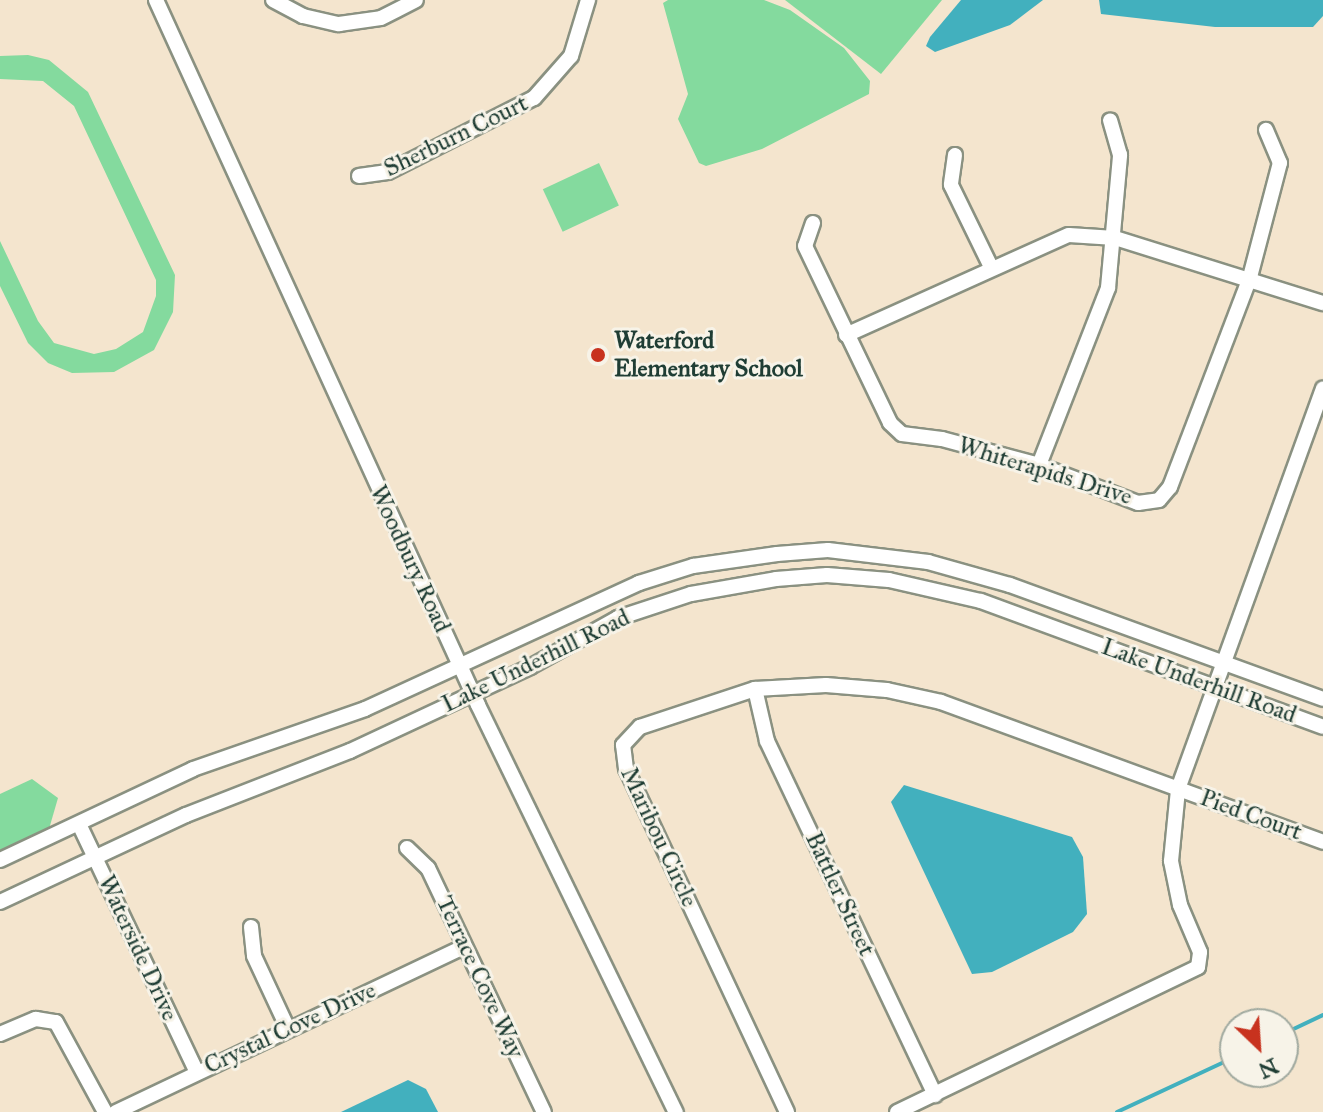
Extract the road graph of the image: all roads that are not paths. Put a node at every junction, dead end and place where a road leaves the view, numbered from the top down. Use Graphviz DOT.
graph roads {
  1 [pos="156,0"];
  2 [pos="273,0"];
  3 [pos="416,0"];
  4 [pos="588,0"];
  5 [pos="1110,120"];
  6 [pos="1266,130"];
  7 [pos="955,155"];
  8 [pos="359,176"];
  9 [pos="813,223"];
  10 [pos="1115,238"];
  11 [pos="991,267"];
  12 [pos="1250,277"];
  13 [pos="1323,303"];
  14 [pos="846,335"];
  15 [pos="1323,388"];
  16 [pos="1039,465"];
  17 [pos="1222,662"];
  18 [pos="459,665"];
  19 [pos="1214,685"];
  20 [pos="755,689"];
  21 [pos="473,694"];
  22 [pos="1323,699"];
  23 [pos="1323,727"];
  24 [pos="1178,789"];
  25 [pos="79,824"];
  26 [pos="1323,842"];
  27 [pos="407,848"];
  28 [pos="95,857"];
  29 [pos="0,860"];
  30 [pos="0,902"];
  31 [pos="251,927"];
  32 [pos="465,946"];
  33 [pos="288,1029"];
  34 [pos="0,1034"];
  35 [pos="197,1072"];
  36 [pos="935,1095"];
  37 [pos="105,1112"];
  38 [pos="116,1112"];
  39 [pos="544,1112"];
  40 [pos="676,1112"];
  41 [pos="787,1112"];
  42 [pos="897,1112"];
  1 -- 18 [label="street, Woodbury Road"];
  2 -- 3 [label="street"];
  4 -- 8 [label="street, Sherburn Court"];
  5 -- 10 [label="street"];
  6 -- 12 [label="street"];
  7 -- 11 [label="street"];
  9 -- 14 [label="street, Whiterapids Drive"];
  10 -- 11 [label="street"];
  10 -- 12 [label="street"];
  10 -- 16 [label="street"];
  11 -- 14 [label="street"];
  12 -- 13 [label="street"];
  12 -- 16 [label="street, Whiterapids Drive"];
  14 -- 16 [label="street, Whiterapids Drive"];
  15 -- 17 [label="street"];
  17 -- 18 [label="street, Lake Underhill Road"];
  17 -- 19 [label="street"];
  17 -- 22 [label="street, Lake Underhill Road"];
  18 -- 21 [label="street, Woodbury Road"];
  18 -- 25 [label="street, Lake Underhill Road"];
  19 -- 21 [label="street, Lake Underhill Road"];
  19 -- 23 [label="street, Lake Underhill Road"];
  19 -- 24 [label="street"];
  20 -- 24 [label="street, Maribou Circle"];
  20 -- 36 [label="street, Battler Street"];
  20 -- 41 [label="street, Maribou Circle"];
  21 -- 28 [label="street, Lake Underhill Road"];
  21 -- 40 [label="street, Woodbury Road"];
  24 -- 26 [label="street, Pied Court"];
  24 -- 36 [label="street"];
  25 -- 28 [label="street, Waterside Drive"];
  25 -- 29 [label="street, Lake Underhill Road"];
  27 -- 32 [label="street, Terrace Cove Way"];
  28 -- 30 [label="street, Lake Underhill Road"];
  28 -- 35 [label="street, Waterside Drive"];
  31 -- 33 [label="street"];
  32 -- 33 [label="street, Crystal Cove Drive"];
  32 -- 39 [label="street, Terrace Cove Way"];
  33 -- 35 [label="street, Crystal Cove Drive"];
  34 -- 37 [label="street"];
  35 -- 38 [label="street, Crystal Cove Drive"];
  36 -- 42 [label="street"];
}
